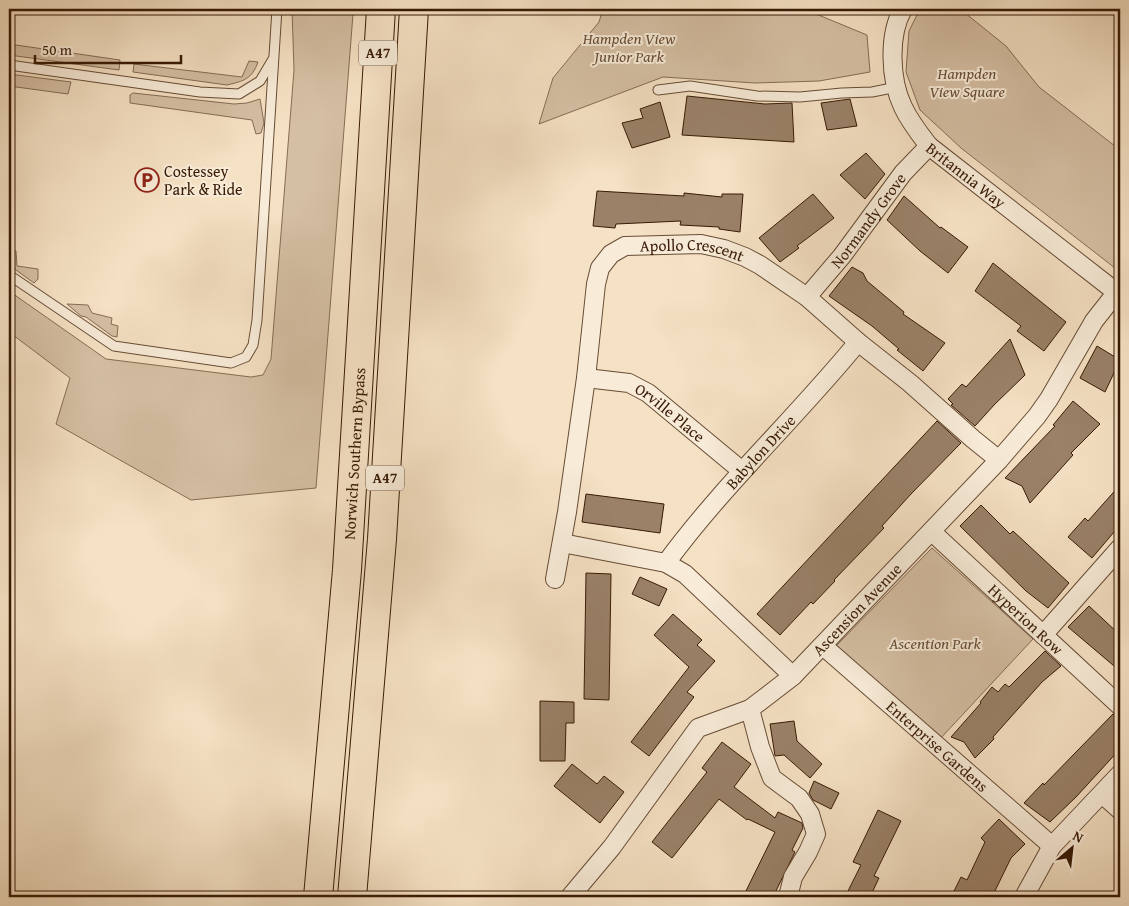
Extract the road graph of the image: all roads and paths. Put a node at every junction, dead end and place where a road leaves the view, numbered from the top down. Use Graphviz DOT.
graph roads {
  1 [pos="277,9"];
  2 [pos="376,9"];
  3 [pos="381,9"];
  4 [pos="414,9"];
  5 [pos="418,9"];
  6 [pos="903,9"];
  7 [pos="274,56"];
  8 [pos="411,59"];
  9 [pos="9,64"];
  10 [pos="897,87"];
  11 [pos="658,90"];
  12 [pos="375,97"];
  13 [pos="929,146"];
  14 [pos="9,274"];
  15 [pos="1118,294"];
  16 [pos="807,296"];
  17 [pos="858,342"];
  18 [pos="586,378"];
  19 [pos="999,460"];
  20 [pos="742,472"];
  21 [pos="932,532"];
  22 [pos="562,543"];
  23 [pos="1120,548"];
  24 [pos="666,563"];
  25 [pos="555,579"];
  26 [pos="1043,635"];
  27 [pos="823,646"];
  28 [pos="793,676"];
  29 [pos="1120,706"];
  30 [pos="750,709"];
  31 [pos="1120,774"];
  32 [pos="1102,794"];
  33 [pos="1120,810"];
  34 [pos="1052,846"];
  35 [pos="318,897"];
  36 [pos="352,897"];
  37 [pos="571,897"];
  38 [pos="788,897"];
  39 [pos="1024,897"];
  1 -- 7 [label="lane"];
  2 -- 12 [label="highway, A47"];
  3 -- 12 [label="highway, Norwich Southern Bypass / A47"];
  4 -- 8 [label="highway, Norwich Southern Bypass / A47"];
  5 -- 8 [label="highway, A47"];
  6 -- 10 [label="street, Britannia Way"];
  7 -- 9 [label="lane"];
  7 -- 14 [label="lane"];
  8 -- 36 [label="highway, Norwich Southern Bypass / A47"];
  10 -- 11 [label="lane"];
  10 -- 13 [label="street, Britannia Way"];
  12 -- 35 [label="highway, Norwich Southern Bypass / A47"];
  13 -- 15 [label="street, Britannia Way"];
  13 -- 16 [label="street, Normandy Grove"];
  15 -- 19 [label="street, Ascension Avenue"];
  16 -- 17 [label="street, Apollo Crescent"];
  16 -- 18 [label="street, Apollo Crescent"];
  17 -- 19 [label="street, Apollo Crescent"];
  17 -- 20 [label="street, Babylon Drive"];
  18 -- 20 [label="street, Orville Place"];
  18 -- 22 [label="street, Apollo Crescent"];
  19 -- 21 [label="street, Ascension Avenue"];
  20 -- 24 [label="street, Babylon Drive"];
  21 -- 26 [label="street, Hyperion Row"];
  21 -- 27 [label="street, Ascension Avenue"];
  22 -- 24 [label="street"];
  22 -- 25 [label="street, Apollo Crescent"];
  23 -- 26 [label="street"];
  24 -- 28 [label="street"];
  26 -- 29 [label="street, Hyperion Row"];
  27 -- 28 [label="street, Ascension Avenue"];
  27 -- 34 [label="street, Enterprise Gardens"];
  28 -- 30 [label="street, Ascension Avenue"];
  30 -- 37 [label="street, Ascension Avenue"];
  30 -- 38 [label="street"];
  31 -- 32 [label="street"];
  32 -- 33 [label="street"];
  32 -- 34 [label="street"];
  34 -- 39 [label="street"];
}
